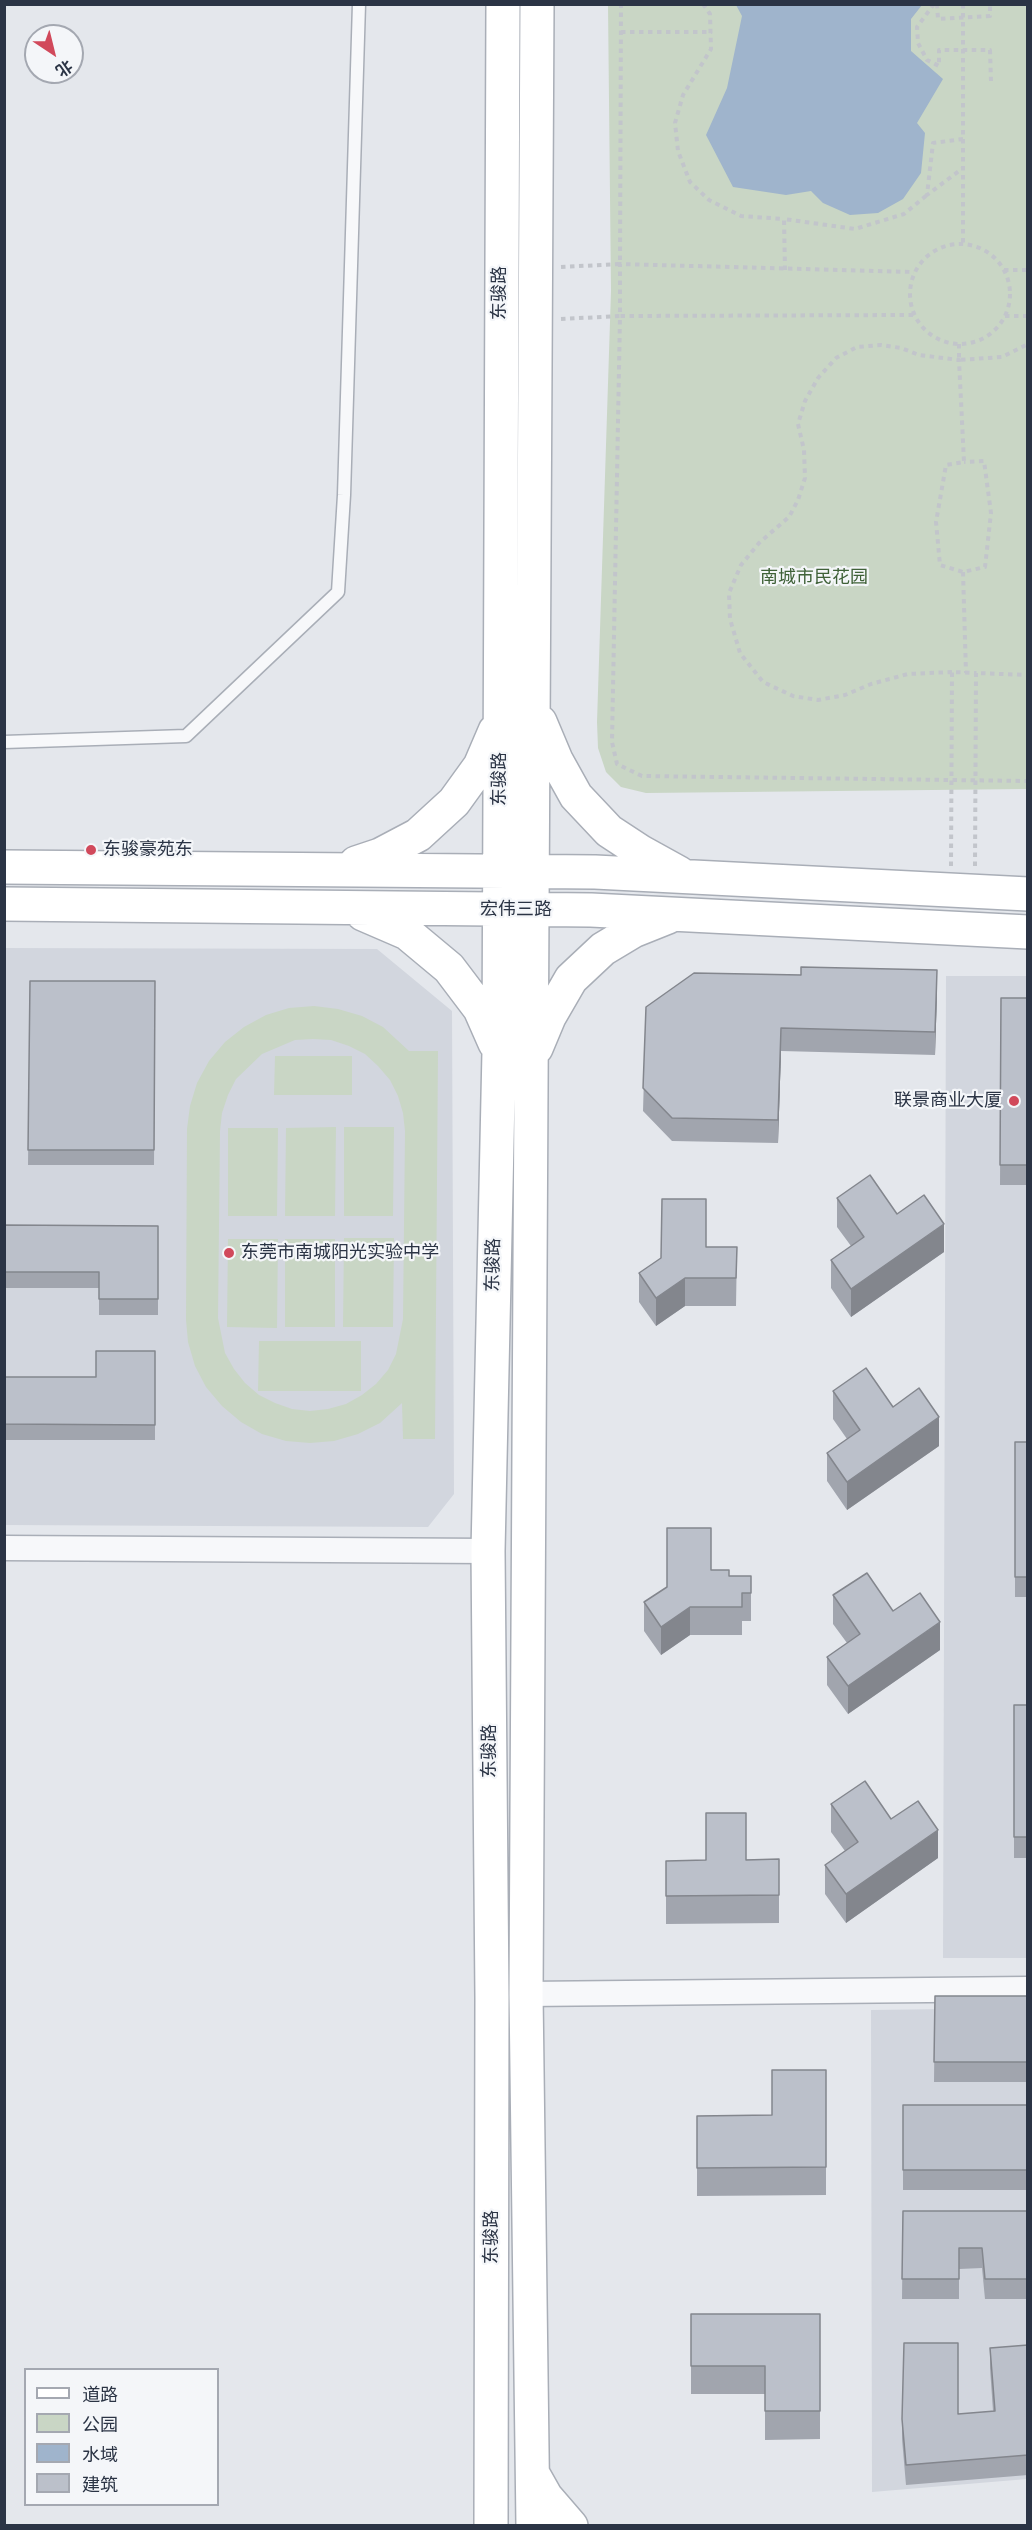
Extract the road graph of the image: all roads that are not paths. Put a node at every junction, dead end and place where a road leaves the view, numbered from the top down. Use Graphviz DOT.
graph roads {
  1 [pos="359,4"];
  2 [pos="503,4"];
  3 [pos="537,4"];
  4 [pos="534,708"];
  5 [pos="500,721"];
  6 [pos="4,742"];
  7 [pos="4,867"];
  8 [pos="337,869"];
  9 [pos="499,870"];
  10 [pos="533,871"];
  11 [pos="688,878"];
  12 [pos="1028,894"];
  13 [pos="4,904"];
  14 [pos="350,908"];
  15 [pos="499,910"];
  16 [pos="533,910"];
  17 [pos="676,914"];
  18 [pos="1028,932"];
  19 [pos="499,1051"];
  20 [pos="532,1055"];
  21 [pos="4,1548"];
  22 [pos="488,1551"];
  23 [pos="1028,1989"];
  24 [pos="526,1994"];
  25 [pos="533,2474"];
  26 [pos="491,2526"];
  27 [pos="533,2526"];
  28 [pos="571,2526"];
  1 -- 6 [label="lane"];
  2 -- 5 [label="street, 东骏路"];
  3 -- 4 [label="street, 东骏路"];
  4 -- 10 [label="street, 东骏路"];
  4 -- 11 [label="street"];
  5 -- 8 [label="street"];
  5 -- 9 [label="street, 东骏路"];
  7 -- 8 [label="street"];
  8 -- 9 [label="street"];
  9 -- 10 [label="street"];
  9 -- 15 [label="street, 东骏路"];
  10 -- 11 [label="street"];
  10 -- 16 [label="street, 东骏路"];
  11 -- 12 [label="street"];
  13 -- 14 [label="street, 宏伟三路"];
  14 -- 15 [label="street, 宏伟三路"];
  14 -- 19 [label="street"];
  15 -- 16 [label="street, 宏伟三路"];
  15 -- 19 [label="street, 东骏路"];
  16 -- 17 [label="street, 宏伟三路"];
  16 -- 20 [label="street, 东骏路"];
  17 -- 18 [label="street, 宏伟三路"];
  17 -- 20 [label="street"];
  19 -- 22 [label="street, 东骏路"];
  20 -- 24 [label="street, 东骏路"];
  21 -- 22 [label="street"];
  22 -- 26 [label="street, 东骏路"];
  23 -- 24 [label="street"];
  24 -- 25 [label="street, 东骏路"];
  25 -- 27 [label="street, 东骏路"];
  25 -- 28 [label="street"];
}
